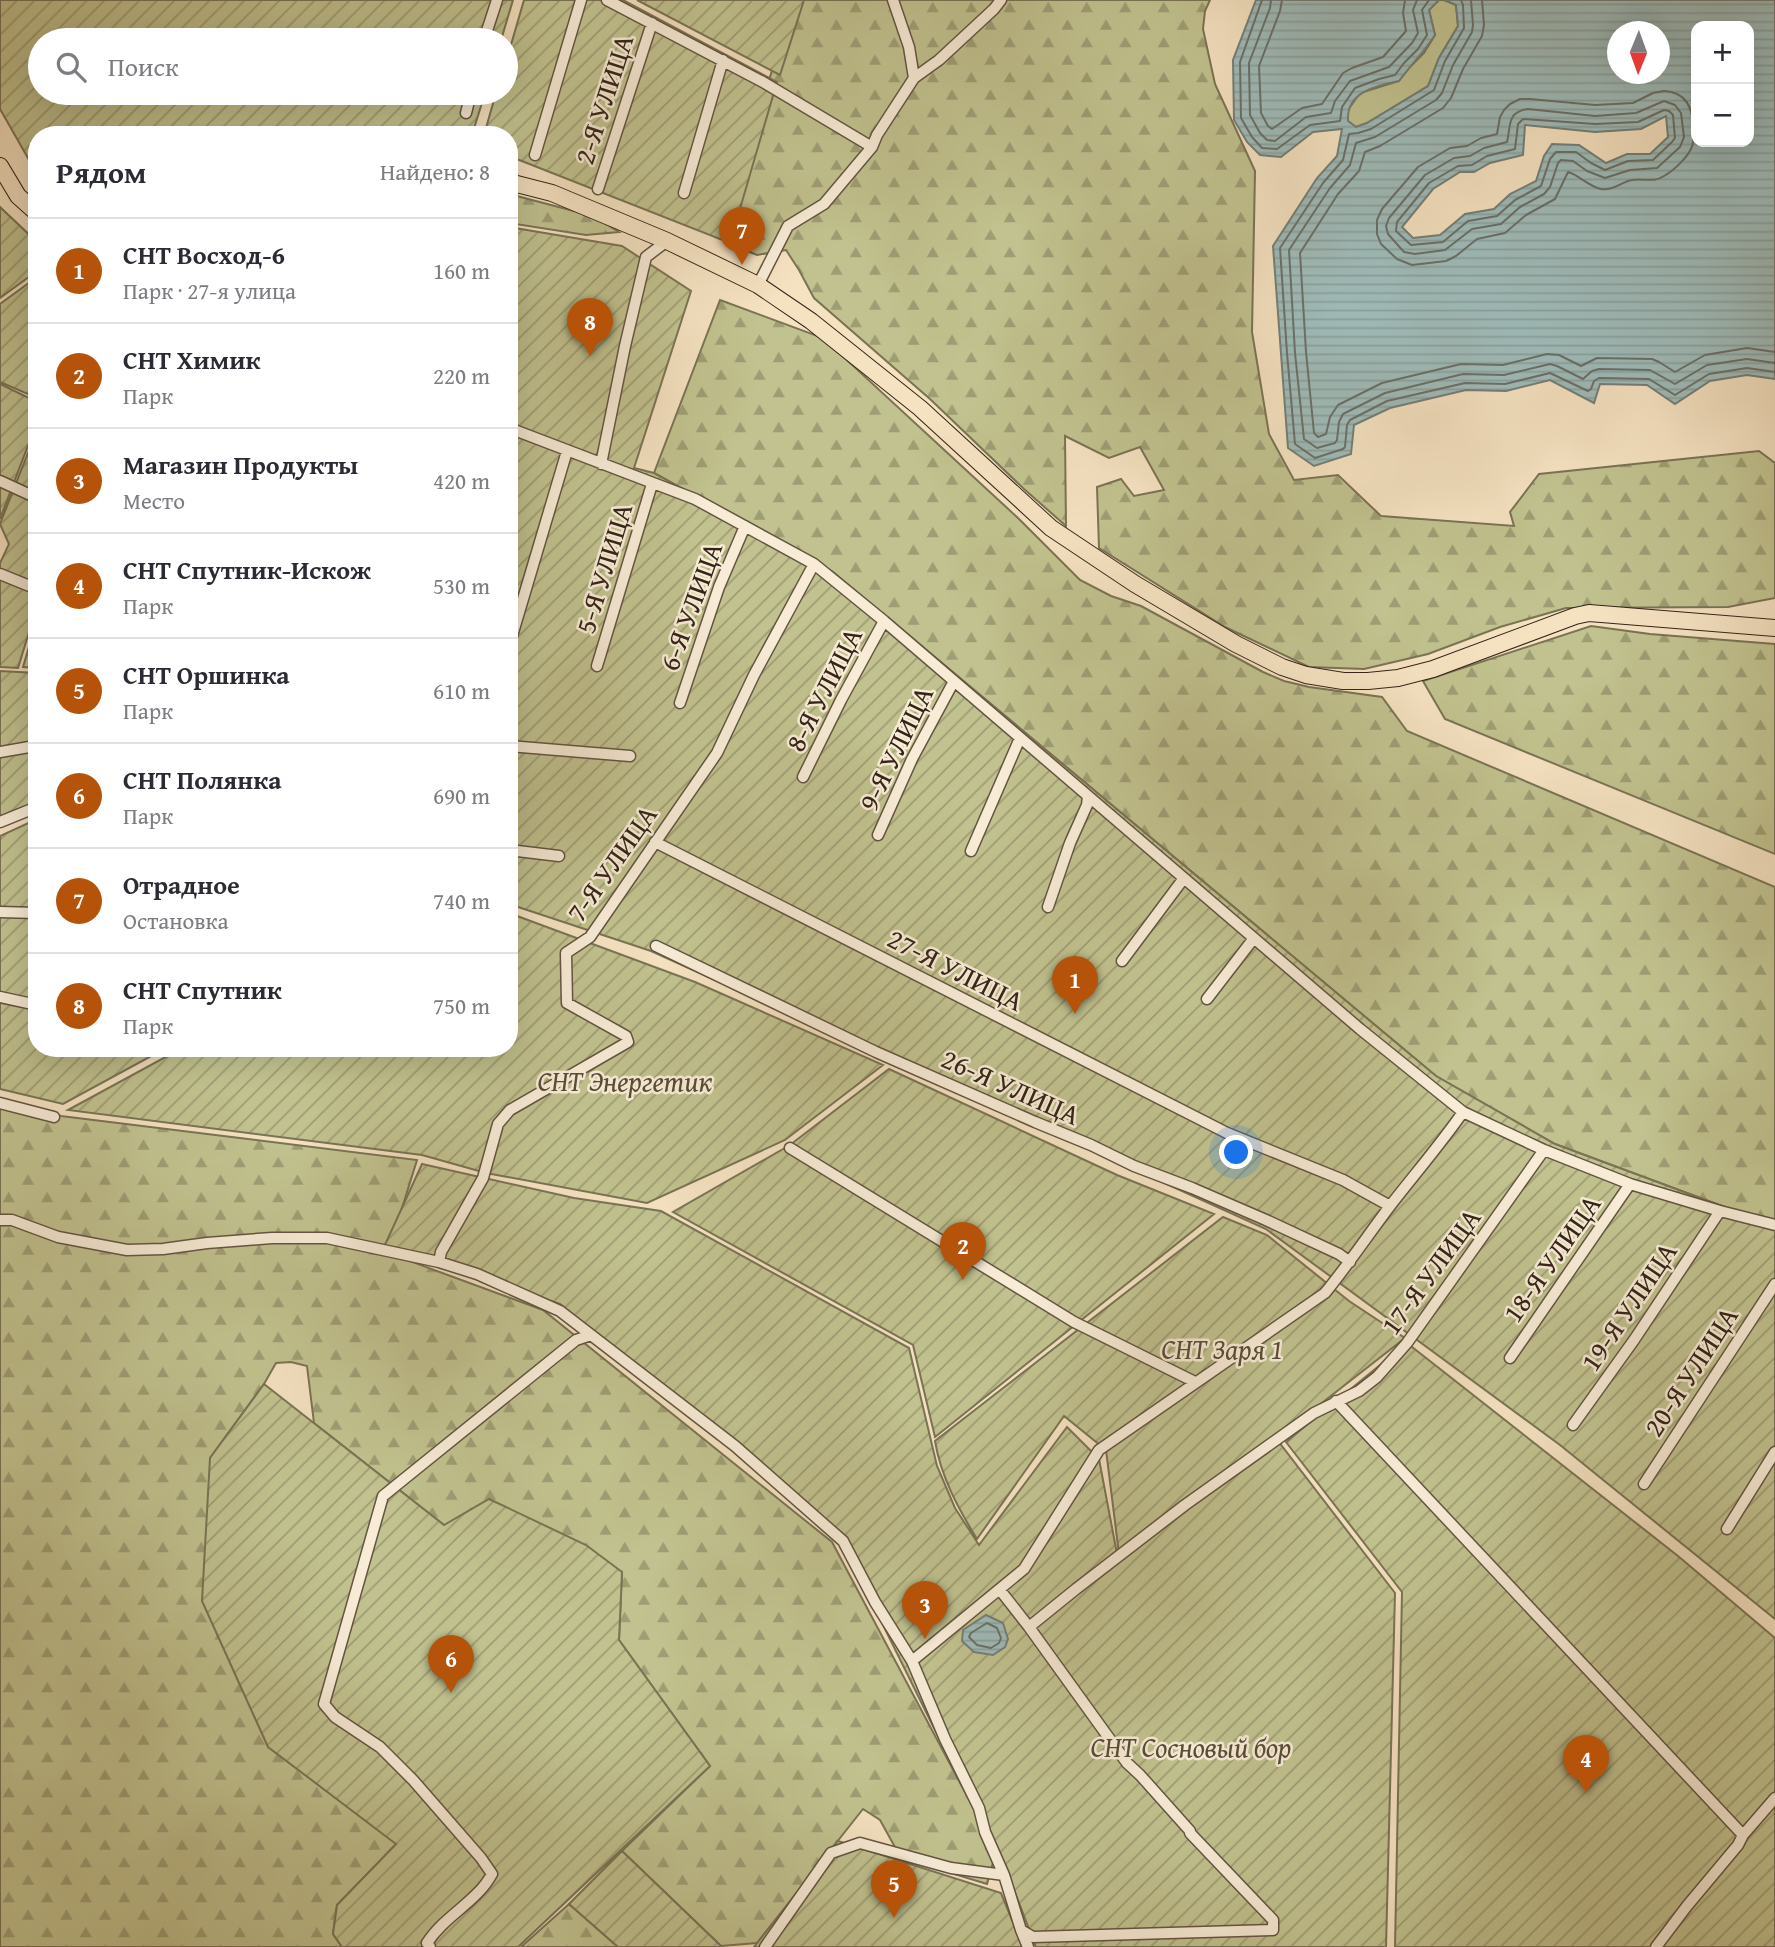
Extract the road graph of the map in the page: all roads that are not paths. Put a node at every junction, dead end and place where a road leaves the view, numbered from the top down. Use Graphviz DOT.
graph roads {
  1 [pos="497,0"];
  2 [pos="581,0"];
  3 [pos="607,0"];
  4 [pos="893,0"];
  5 [pos="1001,0"];
  6 [pos="652,23"];
  7 [pos="488,28"];
  8 [pos="723,61"];
  9 [pos="914,78"];
  10 [pos="468,105"];
  11 [pos="466,113"];
  12 [pos="872,146"];
  13 [pos="535,155"];
  14 [pos="0,166"];
  15 [pos="518,184"];
  16 [pos="598,189"];
  17 [pos="684,193"];
  18 [pos="28,205"];
  19 [pos="667,240"];
  20 [pos="758,285"];
  21 [pos="518,432"];
  22 [pos="567,451"];
  23 [pos="601,464"];
  24 [pos="0,481"];
  25 [pos="652,484"];
  26 [pos="28,494"];
  27 [pos="745,526"];
  28 [pos="814,564"];
  29 [pos="0,574"];
  30 [pos="28,585"];
  31 [pos="518,616"];
  32 [pos="884,621"];
  33 [pos="1775,628"];
  34 [pos="597,666"];
  35 [pos="954,681"];
  36 [pos="680,703"];
  37 [pos="1020,738"];
  38 [pos="28,747"];
  39 [pos="518,747"];
  40 [pos="0,752"];
  41 [pos="630,756"];
  42 [pos="803,777"];
  43 [pos="1088,796"];
  44 [pos="28,811"];
  45 [pos="0,822"];
  46 [pos="878,835"];
  47 [pos="655,842"];
  48 [pos="518,851"];
  49 [pos="971,851"];
  50 [pos="559,856"];
  51 [pos="1184,878"];
  52 [pos="1048,907"];
  53 [pos="0,912"];
  54 [pos="28,913"];
  55 [pos="1254,938"];
  56 [pos="656,946"];
  57 [pos="1122,961"];
  58 [pos="0,997"];
  59 [pos="1207,999"];
  60 [pos="28,1003"];
  61 [pos="0,1103"];
  62 [pos="1463,1112"];
  63 [pos="54,1117"];
  64 [pos="790,1148"];
  65 [pos="1544,1150"];
  66 [pos="1630,1184"];
  67 [pos="1390,1206"];
  68 [pos="1720,1211"];
  69 [pos="0,1220"];
  70 [pos="1775,1225"];
  71 [pos="439,1262"];
  72 [pos="1350,1262"];
  73 [pos="1775,1284"];
  74 [pos="592,1335"];
  75 [pos="1510,1358"];
  76 [pos="1195,1382"];
  77 [pos="1336,1401"];
  78 [pos="1573,1425"];
  79 [pos="1775,1452"];
  80 [pos="1644,1484"];
  81 [pos="1727,1529"];
  82 [pos="1000,1590"];
  83 [pos="1029,1627"];
  84 [pos="912,1661"];
  85 [pos="1775,1798"];
  86 [pos="1743,1835"];
  87 [pos="1004,1875"];
  88 [pos="1021,1930"];
  89 [pos="430,1947"];
  90 [pos="765,1947"];
  91 [pos="1028,1947"];
  92 [pos="1656,1947"];
  1 -- 7 [label="street"];
  2 -- 13 [label="street"];
  3 -- 6 [label="street"];
  4 -- 9 [label="street"];
  5 -- 9 [label="street"];
  6 -- 8 [label="street"];
  6 -- 16 [label="street, 2-Я УЛИЦА"];
  8 -- 12 [label="street"];
  8 -- 17 [label="street"];
  9 -- 12 [label="street"];
  10 -- 11 [label="street"];
  12 -- 20 [label="street"];
  14 -- 18 [label="main road"];
  15 -- 19 [label="main road"];
  19 -- 20 [label="main road"];
  19 -- 23 [label="street"];
  20 -- 33 [label="main road"];
  21 -- 22 [label="street"];
  22 -- 23 [label="street"];
  22 -- 31 [label="street"];
  23 -- 25 [label="street"];
  24 -- 26 [label="street"];
  25 -- 27 [label="street"];
  25 -- 34 [label="street, 5-Я УЛИЦА"];
  27 -- 28 [label="street"];
  27 -- 36 [label="street, 6-Я УЛИЦА"];
  28 -- 32 [label="street"];
  28 -- 47 [label="street, 7-Я УЛИЦА"];
  29 -- 30 [label="street"];
  32 -- 35 [label="street"];
  32 -- 42 [label="street, 8-Я УЛИЦА"];
  35 -- 37 [label="street"];
  35 -- 46 [label="street, 9-Я УЛИЦА"];
  37 -- 43 [label="street"];
  37 -- 49 [label="street"];
  38 -- 40 [label="street"];
  39 -- 41 [label="street"];
  43 -- 51 [label="street"];
  43 -- 52 [label="street"];
  44 -- 45 [label="street"];
  47 -- 67 [label="street, 27-Я УЛИЦА"];
  47 -- 71 [label="street, 7-Я УЛИЦА"];
  48 -- 50 [label="street"];
  51 -- 55 [label="street"];
  51 -- 57 [label="street"];
  53 -- 54 [label="street"];
  55 -- 59 [label="street"];
  55 -- 62 [label="street"];
  56 -- 72 [label="street, 26-Я УЛИЦА"];
  58 -- 60 [label="street"];
  61 -- 63 [label="street"];
  62 -- 65 [label="street"];
  62 -- 67 [label="street"];
  64 -- 76 [label="street"];
  65 -- 66 [label="street"];
  65 -- 77 [label="street, 17-Я УЛИЦА"];
  66 -- 68 [label="street"];
  66 -- 75 [label="street, 18-Я УЛИЦА"];
  67 -- 72 [label="street"];
  68 -- 70 [label="street"];
  68 -- 78 [label="street, 19-Я УЛИЦА"];
  69 -- 71 [label="street"];
  71 -- 74 [label="street"];
  72 -- 76 [label="street"];
  73 -- 80 [label="street, 20-Я УЛИЦА"];
  74 -- 84 [label="street"];
  74 -- 89 [label="street"];
  76 -- 82 [label="street"];
  77 -- 83 [label="street, 17-Я УЛИЦА"];
  77 -- 86 [label="street"];
  79 -- 81 [label="street"];
  82 -- 83 [label="street"];
  82 -- 84 [label="street"];
  83 -- 88 [label="street"];
  84 -- 87 [label="street"];
  85 -- 86 [label="street"];
  86 -- 92 [label="street"];
  87 -- 88 [label="street"];
  87 -- 90 [label="street"];
  88 -- 91 [label="street"];
}
